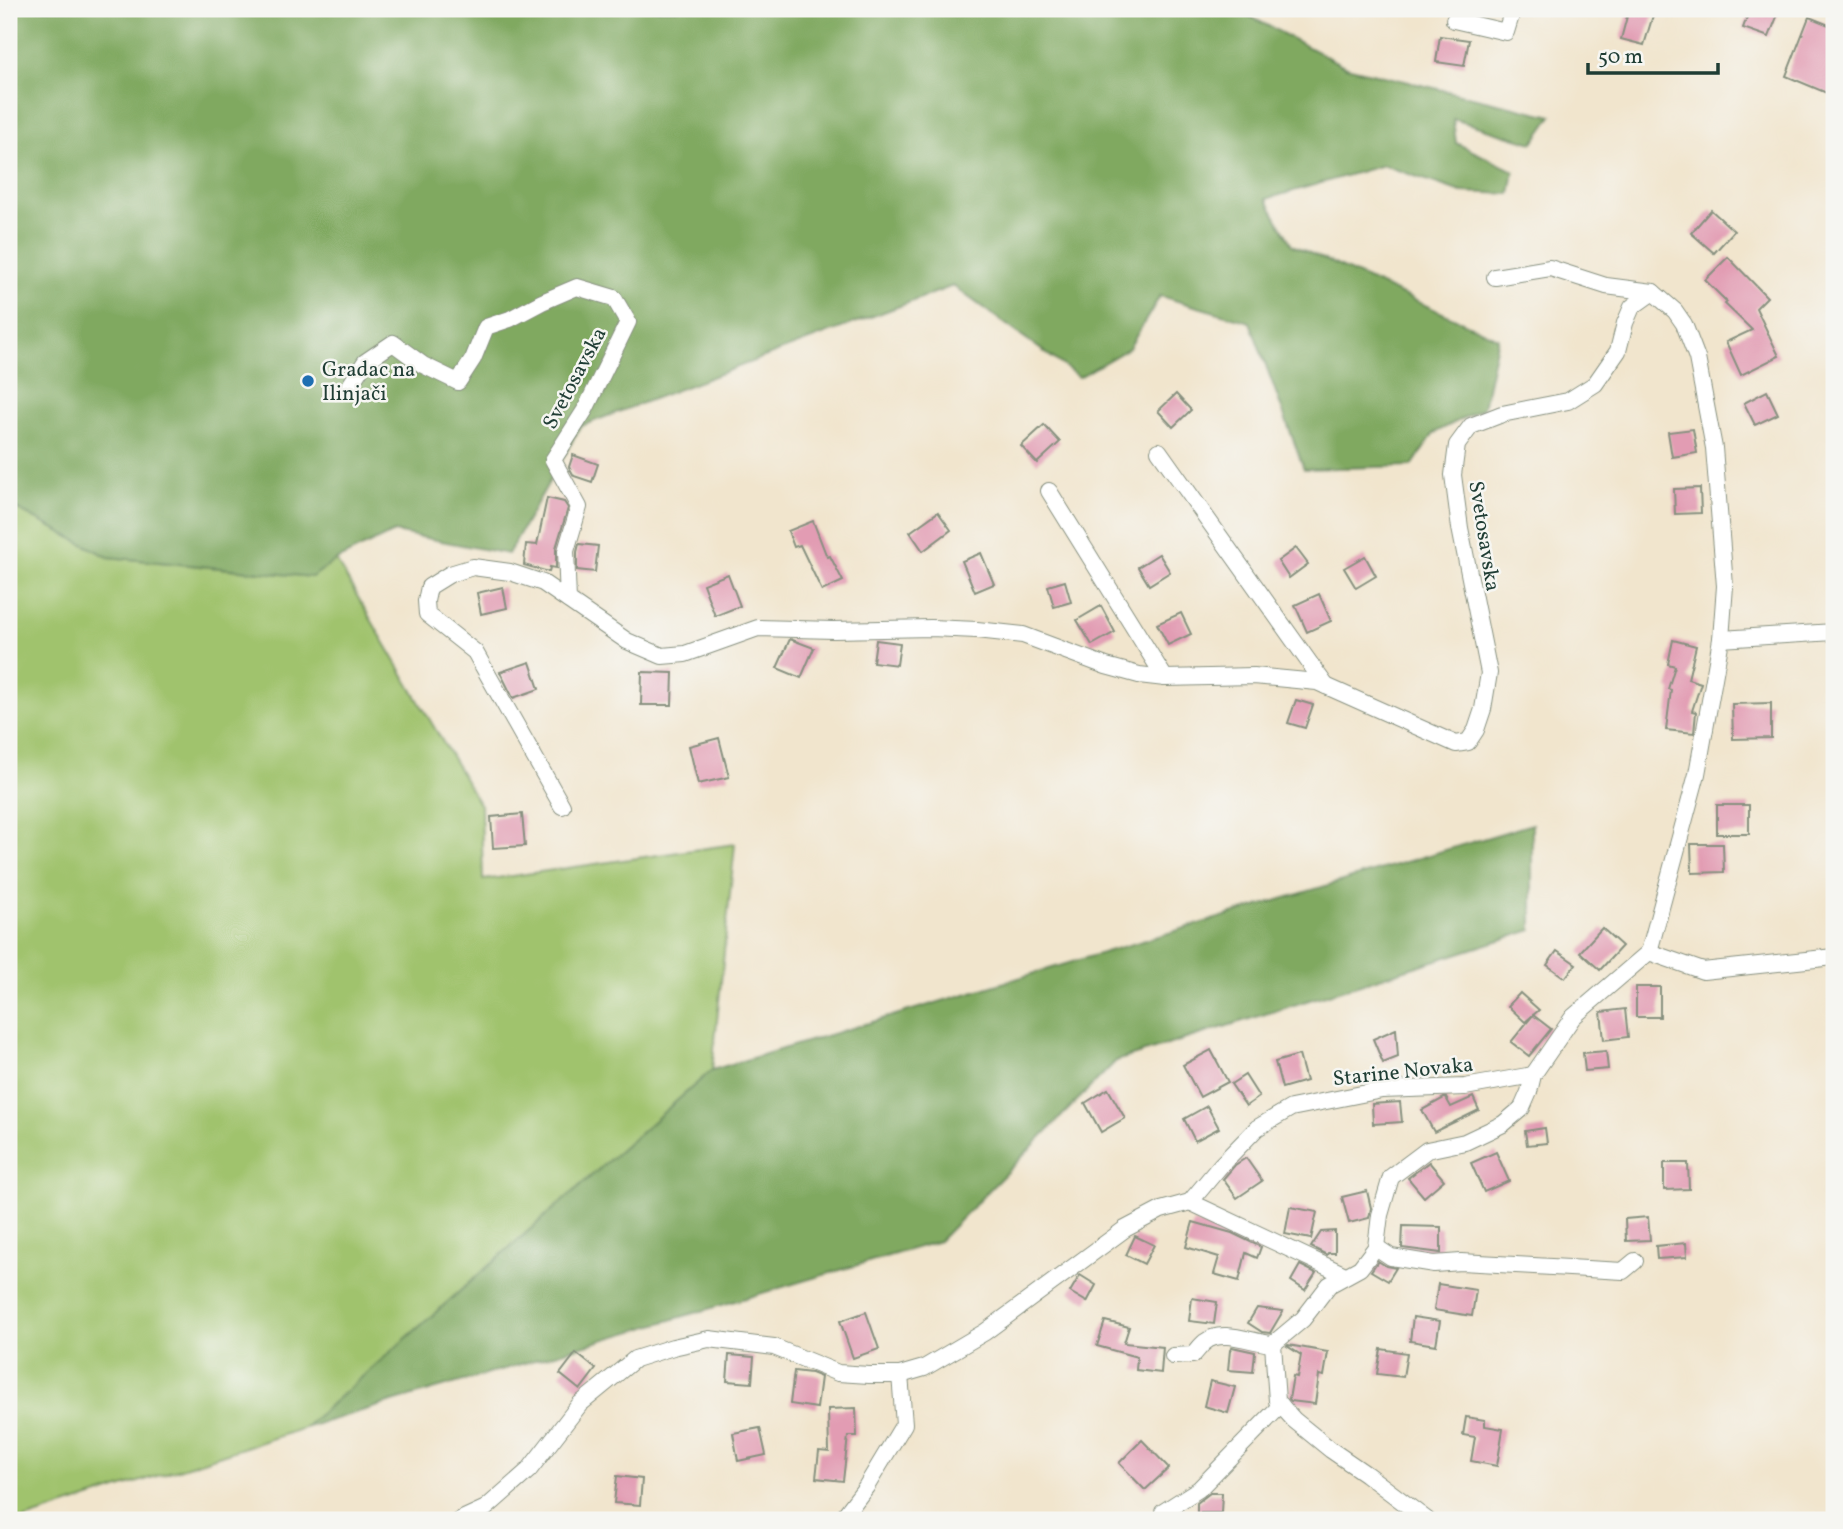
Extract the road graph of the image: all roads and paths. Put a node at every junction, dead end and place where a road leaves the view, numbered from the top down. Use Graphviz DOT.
graph roads {
  1 [pos="1513,9"];
  2 [pos="1454,20"];
  3 [pos="1495,277"];
  4 [pos="1653,292"];
  5 [pos="349,387"];
  6 [pos="1159,451"];
  7 [pos="1049,491"];
  8 [pos="568,600"];
  9 [pos="1834,632"];
  10 [pos="1721,639"];
  11 [pos="1164,678"];
  12 [pos="1326,686"];
  13 [pos="562,806"];
  14 [pos="1649,952"];
  15 [pos="1834,957"];
  16 [pos="1533,1075"];
  17 [pos="1190,1202"];
  18 [pos="1376,1247"];
  19 [pos="1635,1262"];
  20 [pos="1345,1275"];
  21 [pos="1273,1344"];
  22 [pos="1173,1356"];
  23 [pos="900,1375"];
  24 [pos="1281,1405"];
  25 [pos="1163,1512"];
  26 [pos="460,1520"];
  27 [pos="841,1520"];
  28 [pos="1427,1520"];
  1 -- 2 [label="street"];
  3 -- 4 [label="street"];
  4 -- 10 [label="street"];
  4 -- 12 [label="street, Svetosavska"];
  5 -- 8 [label="street, Svetosavska"];
  6 -- 12 [label="street"];
  7 -- 11 [label="street"];
  8 -- 11 [label="street, Svetosavska"];
  8 -- 13 [label="street, Svetosavska"];
  9 -- 10 [label="street"];
  10 -- 14 [label="street"];
  11 -- 12 [label="street, Svetosavska"];
  14 -- 15 [label="street"];
  14 -- 16 [label="street"];
  16 -- 17 [label="street, Starine Novaka"];
  16 -- 18 [label="street"];
  17 -- 20 [label="street"];
  17 -- 23 [label="street"];
  18 -- 19 [label="street"];
  18 -- 20 [label="street"];
  20 -- 21 [label="street"];
  21 -- 22 [label="street"];
  21 -- 24 [label="street"];
  23 -- 26 [label="street"];
  23 -- 27 [label="street"];
  24 -- 25 [label="street"];
  24 -- 28 [label="street"];
}
